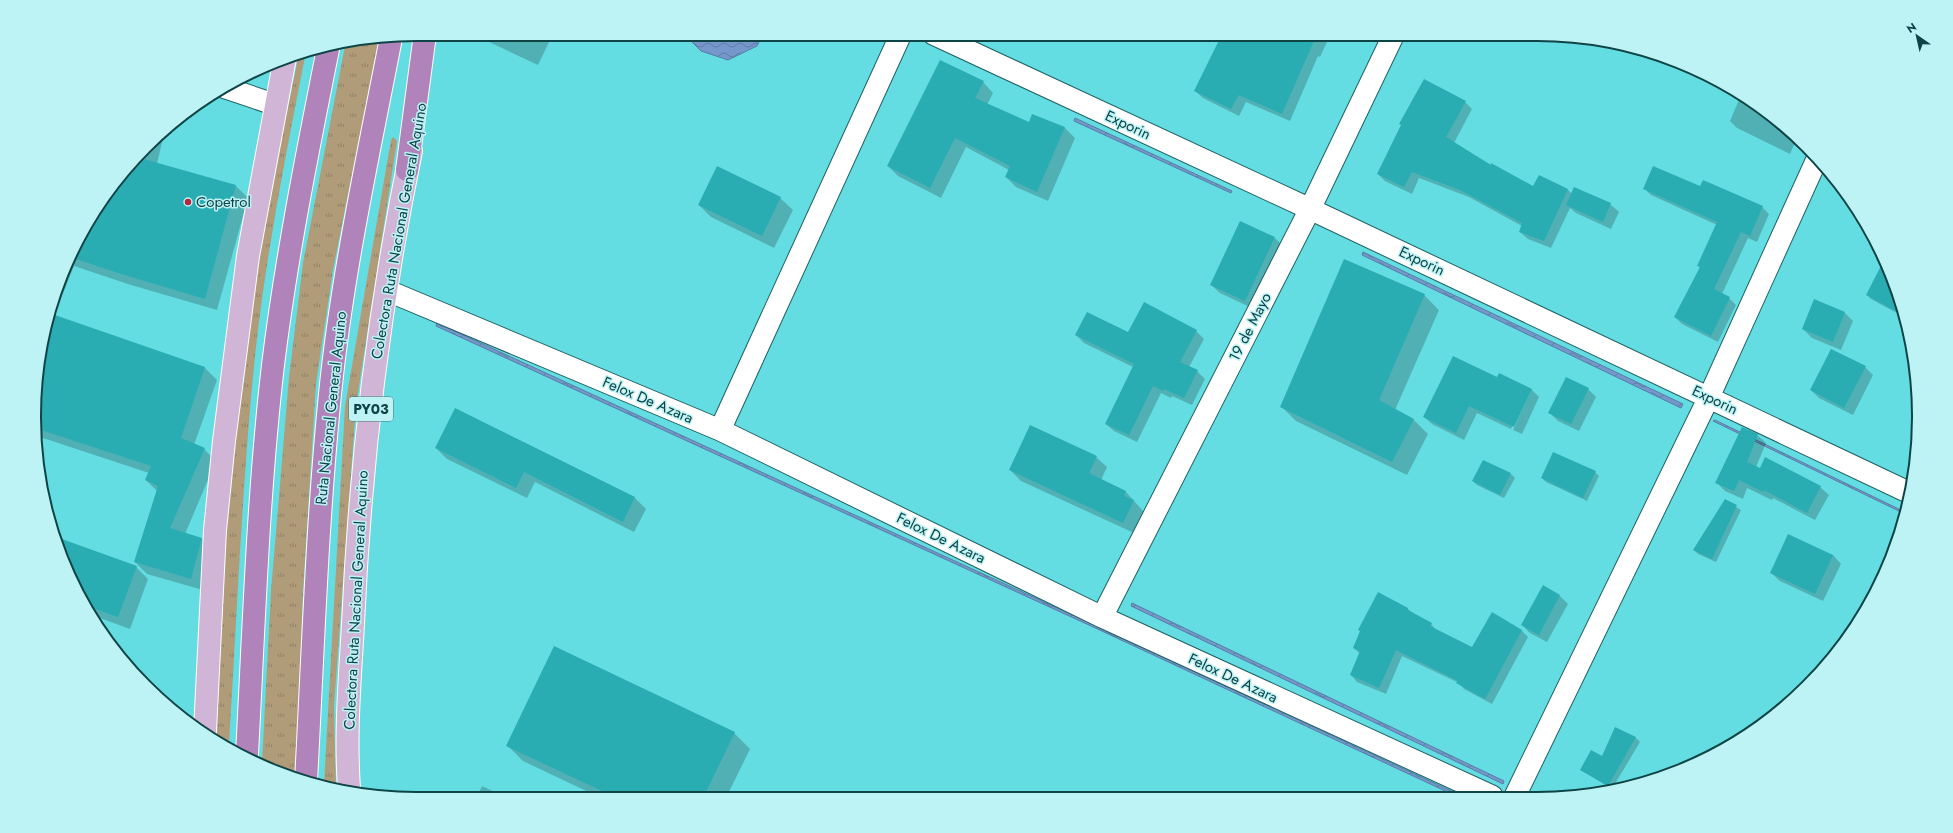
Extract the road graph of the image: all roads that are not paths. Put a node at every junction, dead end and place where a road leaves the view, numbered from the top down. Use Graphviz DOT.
graph roads {
  1 [pos="424,41"];
  2 [pos="434,41"];
  3 [pos="898,41"];
  4 [pos="948,41"];
  5 [pos="1391,41"];
  6 [pos="390,42"];
  7 [pos="327,52"];
  8 [pos="283,66"];
  9 [pos="231,90"];
  10 [pos="276,105"];
  11 [pos="1815,165"];
  12 [pos="407,170"];
  13 [pos="1310,209"];
  14 [pos="386,290"];
  15 [pos="1709,397"];
  16 [pos="720,430"];
  17 [pos="1905,491"];
  18 [pos="1102,617"];
  19 [pos="205,727"];
  20 [pos="247,751"];
  21 [pos="306,775"];
  22 [pos="349,786"];
  23 [pos="1483,792"];
  24 [pos="1517,792"];
  1 -- 12 [label="highway"];
  2 -- 12 [label="main road, Colectora Ruta Nacional General Aquino / PY03"];
  3 -- 16 [label="street"];
  4 -- 13 [label="street, Exporin"];
  5 -- 13 [label="street, 19 de Mayo"];
  6 -- 21 [label="highway, Ruta Nacional General Aquino / PY03"];
  7 -- 20 [label="highway"];
  8 -- 10 [label="main road"];
  9 -- 10 [label="street"];
  10 -- 19 [label="main road"];
  11 -- 15 [label="street"];
  12 -- 14 [label="main road, Colectora Ruta Nacional General Aquino / PY03"];
  13 -- 15 [label="street, Exporin"];
  13 -- 18 [label="street, 19 de Mayo"];
  14 -- 16 [label="street, Felox De Azara"];
  14 -- 22 [label="main road, Colectora Ruta Nacional General Aquino / PY03"];
  15 -- 17 [label="street, Exporin"];
  15 -- 24 [label="street"];
  16 -- 18 [label="street, Felox De Azara"];
  18 -- 23 [label="street, Felox De Azara"];
}
